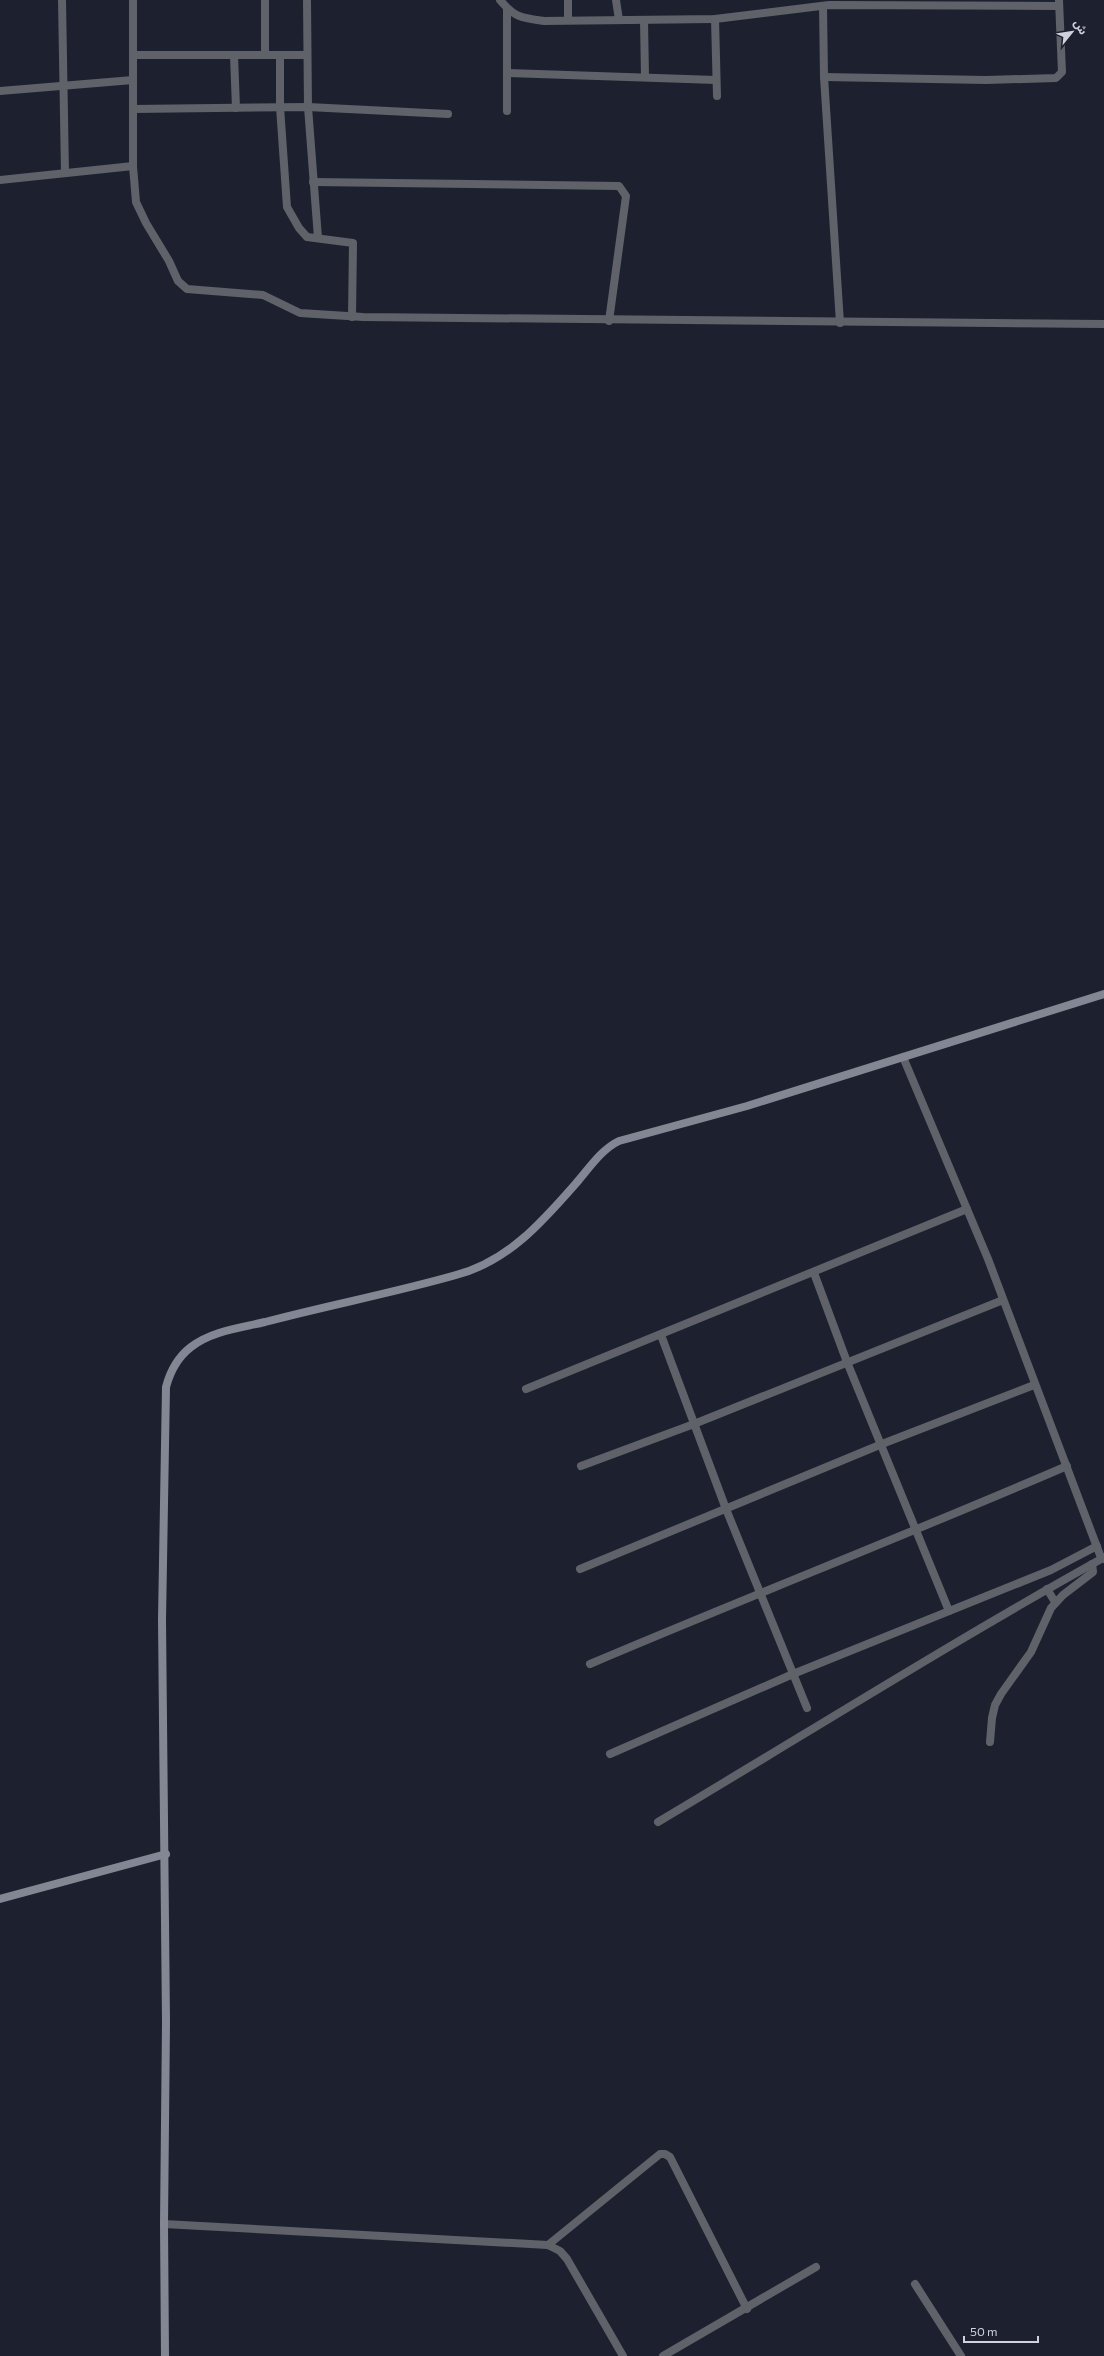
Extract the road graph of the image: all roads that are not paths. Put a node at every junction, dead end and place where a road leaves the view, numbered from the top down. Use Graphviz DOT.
graph roads {
  1 [pos="62,0"];
  2 [pos="133,0"];
  3 [pos="265,0"];
  4 [pos="307,0"];
  5 [pos="500,0"];
  6 [pos="568,0"];
  7 [pos="616,0"];
  8 [pos="836,0"];
  9 [pos="1059,3"];
  10 [pos="826,6"];
  11 [pos="508,9"];
  12 [pos="716,19"];
  13 [pos="568,20"];
  14 [pos="619,20"];
  15 [pos="644,20"];
  16 [pos="133,55"];
  17 [pos="234,55"];
  18 [pos="265,55"];
  19 [pos="280,55"];
  20 [pos="307,55"];
  21 [pos="507,73"];
  22 [pos="824,77"];
  23 [pos="645,78"];
  24 [pos="133,80"];
  25 [pos="716,80"];
  26 [pos="63,86"];
  27 [pos="0,91"];
  28 [pos="717,96"];
  29 [pos="280,107"];
  30 [pos="308,107"];
  31 [pos="236,108"];
  32 [pos="133,109"];
  33 [pos="507,111"];
  34 [pos="448,114"];
  35 [pos="133,166"];
  36 [pos="65,173"];
  37 [pos="0,180"];
  38 [pos="313,182"];
  39 [pos="318,238"];
  40 [pos="352,316"];
  41 [pos="608,321"];
  42 [pos="840,323"];
  43 [pos="1104,324"];
  44 [pos="1104,994"];
  45 [pos="903,1056"];
  46 [pos="967,1209"];
  47 [pos="814,1273"];
  48 [pos="1003,1300"];
  49 [pos="661,1335"];
  50 [pos="848,1362"];
  51 [pos="1034,1385"];
  52 [pos="526,1389"];
  53 [pos="694,1424"];
  54 [pos="882,1444"];
  55 [pos="581,1466"];
  56 [pos="1067,1466"];
  57 [pos="726,1509"];
  58 [pos="916,1531"];
  59 [pos="1097,1546"];
  60 [pos="1103,1558"];
  61 [pos="1092,1564"];
  62 [pos="580,1569"];
  63 [pos="1047,1589"];
  64 [pos="760,1592"];
  65 [pos="1056,1602"];
  66 [pos="949,1611"];
  67 [pos="590,1664"];
  68 [pos="793,1674"];
  69 [pos="807,1708"];
  70 [pos="990,1742"];
  71 [pos="610,1754"];
  72 [pos="658,1822"];
  73 [pos="166,1854"];
  74 [pos="0,1899"];
  75 [pos="164,2224"];
  76 [pos="548,2245"];
  77 [pos="816,2267"];
  78 [pos="915,2284"];
  79 [pos="747,2309"];
  80 [pos="165,2356"];
  81 [pos="623,2356"];
  82 [pos="663,2356"];
  83 [pos="961,2356"];
  1 -- 26 [label="street"];
  2 -- 16 [label="street"];
  3 -- 18 [label="street"];
  4 -- 20 [label="street"];
  5 -- 11 [label="street"];
  6 -- 13 [label="street"];
  7 -- 14 [label="street"];
  8 -- 10 [label="street"];
  9 -- 10 [label="street"];
  9 -- 22 [label="street"];
  10 -- 12 [label="street"];
  10 -- 22 [label="street"];
  11 -- 13 [label="street"];
  11 -- 21 [label="street"];
  12 -- 15 [label="street"];
  12 -- 25 [label="street"];
  13 -- 14 [label="street"];
  14 -- 15 [label="street"];
  15 -- 23 [label="street"];
  16 -- 17 [label="street"];
  16 -- 24 [label="street"];
  17 -- 18 [label="street"];
  17 -- 31 [label="street"];
  18 -- 19 [label="street"];
  19 -- 20 [label="street"];
  19 -- 29 [label="street"];
  20 -- 30 [label="street"];
  21 -- 23 [label="street"];
  21 -- 33 [label="street"];
  22 -- 42 [label="street"];
  23 -- 25 [label="street"];
  24 -- 26 [label="street"];
  24 -- 32 [label="street"];
  25 -- 28 [label="street"];
  26 -- 27 [label="street"];
  26 -- 36 [label="street"];
  29 -- 30 [label="street"];
  29 -- 31 [label="street"];
  29 -- 39 [label="street"];
  30 -- 34 [label="street"];
  30 -- 38 [label="street"];
  31 -- 32 [label="street"];
  32 -- 35 [label="street"];
  35 -- 36 [label="street"];
  35 -- 40 [label="street"];
  36 -- 37 [label="street"];
  38 -- 39 [label="street"];
  38 -- 41 [label="street"];
  39 -- 40 [label="street"];
  40 -- 41 [label="street"];
  41 -- 42 [label="street"];
  42 -- 43 [label="street"];
  44 -- 45 [label="street"];
  45 -- 46 [label="street"];
  45 -- 73 [label="street"];
  46 -- 47 [label="street"];
  46 -- 48 [label="street"];
  47 -- 49 [label="street"];
  47 -- 50 [label="street"];
  48 -- 50 [label="street"];
  48 -- 51 [label="street"];
  49 -- 52 [label="street"];
  49 -- 53 [label="street"];
  50 -- 53 [label="street"];
  50 -- 54 [label="street"];
  51 -- 54 [label="street"];
  51 -- 56 [label="street"];
  53 -- 55 [label="street"];
  53 -- 57 [label="street"];
  54 -- 57 [label="street"];
  54 -- 58 [label="street"];
  56 -- 58 [label="street"];
  56 -- 59 [label="street"];
  57 -- 62 [label="street"];
  57 -- 64 [label="street"];
  58 -- 64 [label="street"];
  58 -- 66 [label="street"];
  59 -- 60 [label="street"];
  59 -- 66 [label="street"];
  60 -- 61 [label="street"];
  61 -- 63 [label="street"];
  61 -- 65 [label="street"];
  63 -- 65 [label="street"];
  63 -- 72 [label="street"];
  64 -- 67 [label="street"];
  64 -- 68 [label="street"];
  65 -- 70 [label="street"];
  66 -- 68 [label="street"];
  68 -- 69 [label="street"];
  68 -- 71 [label="street"];
  73 -- 74 [label="street"];
  73 -- 75 [label="street"];
  75 -- 76 [label="street"];
  75 -- 80 [label="street"];
  76 -- 79 [label="street"];
  76 -- 81 [label="street"];
  77 -- 79 [label="street"];
  78 -- 83 [label="street"];
  79 -- 82 [label="street"];
}
